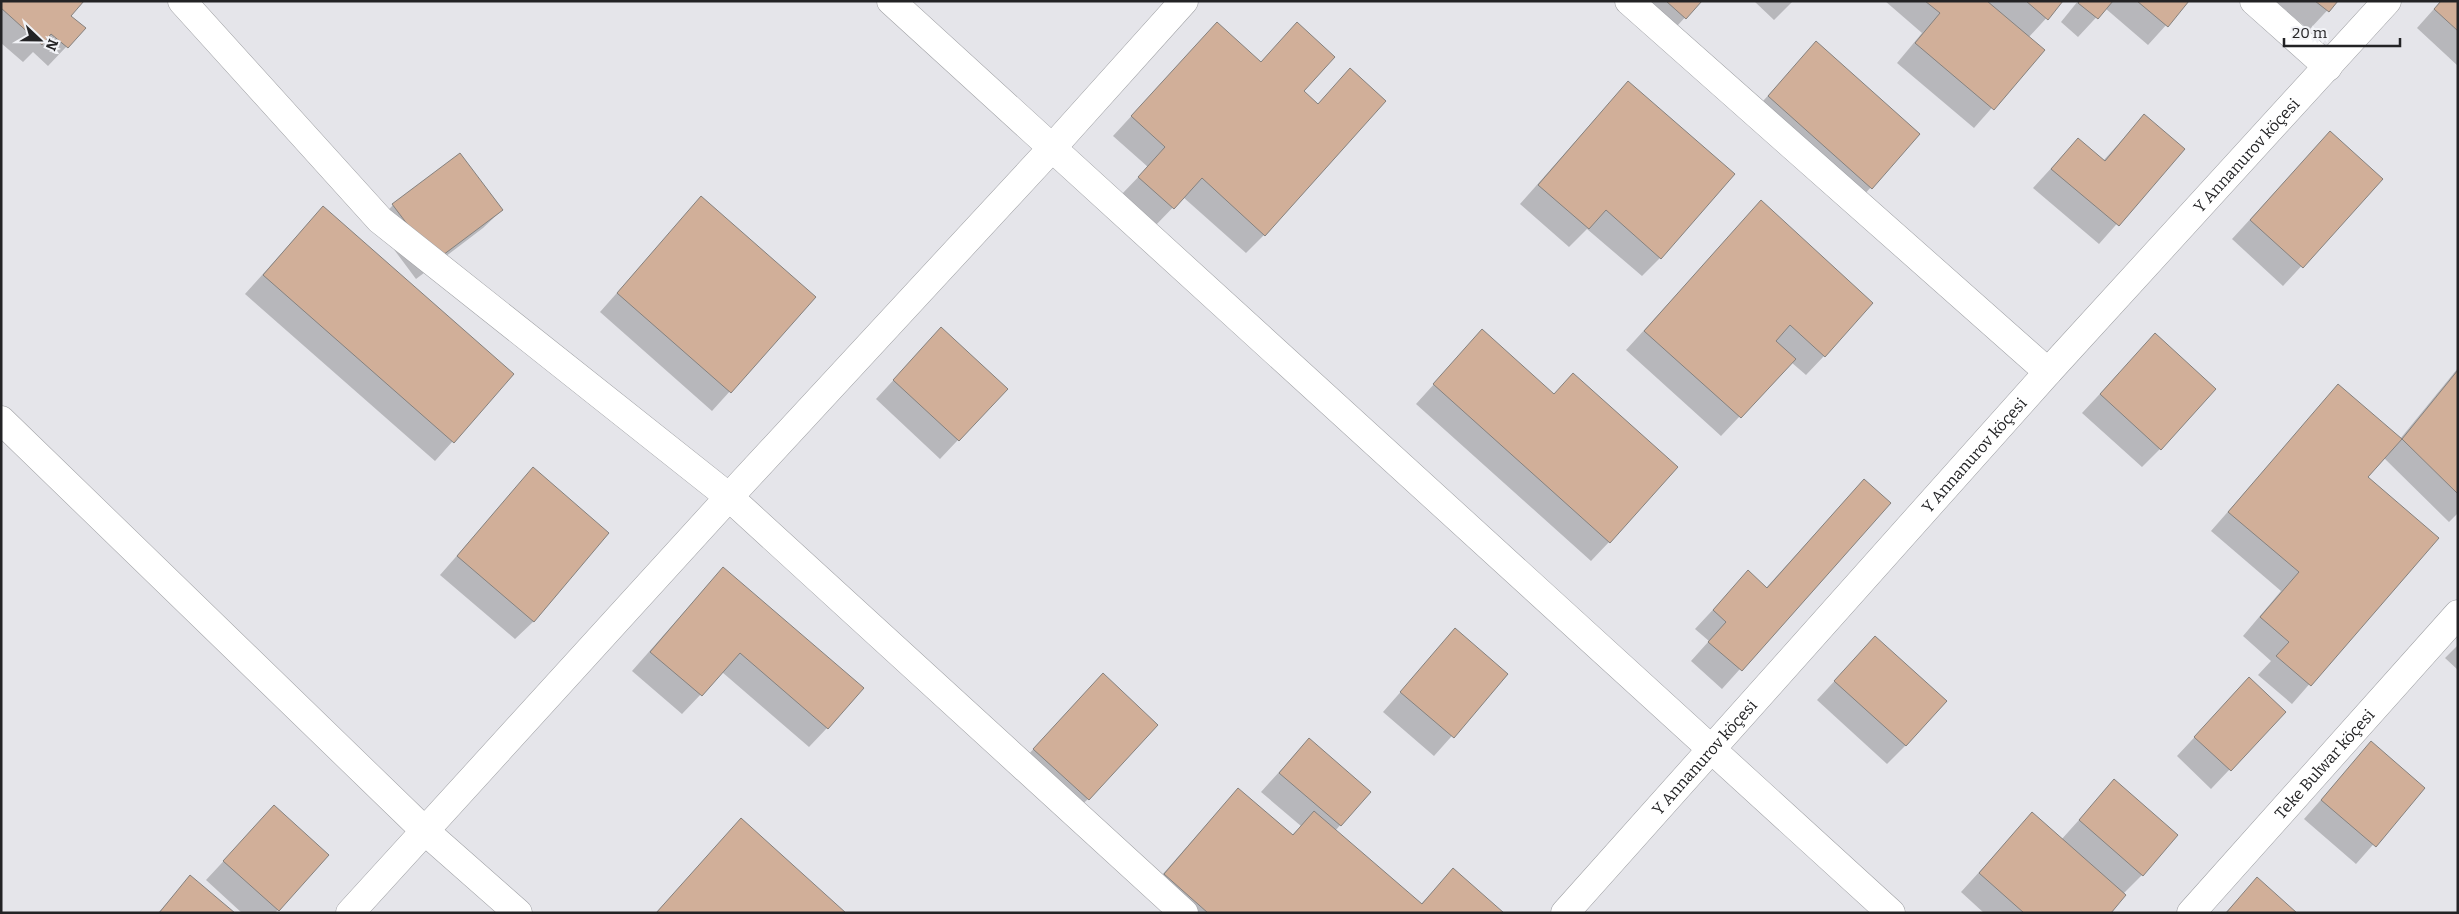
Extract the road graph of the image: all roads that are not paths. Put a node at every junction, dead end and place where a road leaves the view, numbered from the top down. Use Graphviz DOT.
graph roads {
  1 [pos="182,1"];
  2 [pos="891,1"];
  3 [pos="1184,1"];
  4 [pos="1629,1"];
  5 [pos="2254,1"];
  6 [pos="2387,1"];
  7 [pos="2328,68"];
  8 [pos="1052,148"];
  9 [pos="2048,372"];
  10 [pos="1,420"];
  11 [pos="729,497"];
  12 [pos="2458,614"];
  13 [pos="1712,749"];
  14 [pos="425,831"];
  15 [pos="350,913"];
  16 [pos="518,913"];
  17 [pos="1184,913"];
  18 [pos="1565,913"];
  19 [pos="1891,913"];
  20 [pos="2191,913"];
  1 -- 11 [label="street"];
  2 -- 8 [label="street"];
  3 -- 8 [label="street"];
  4 -- 9 [label="street"];
  5 -- 7 [label="street"];
  6 -- 7 [label="street, Y Annanurov köçesi"];
  7 -- 9 [label="street, Y Annanurov köçesi"];
  8 -- 11 [label="street"];
  8 -- 13 [label="street"];
  9 -- 13 [label="street, Y Annanurov köçesi"];
  10 -- 14 [label="street"];
  11 -- 14 [label="street"];
  11 -- 17 [label="street"];
  12 -- 20 [label="street, Teke Bulwar köçesi"];
  13 -- 18 [label="street, Y Annanurov köçesi"];
  13 -- 19 [label="street"];
  14 -- 15 [label="street"];
  14 -- 16 [label="street"];
}
